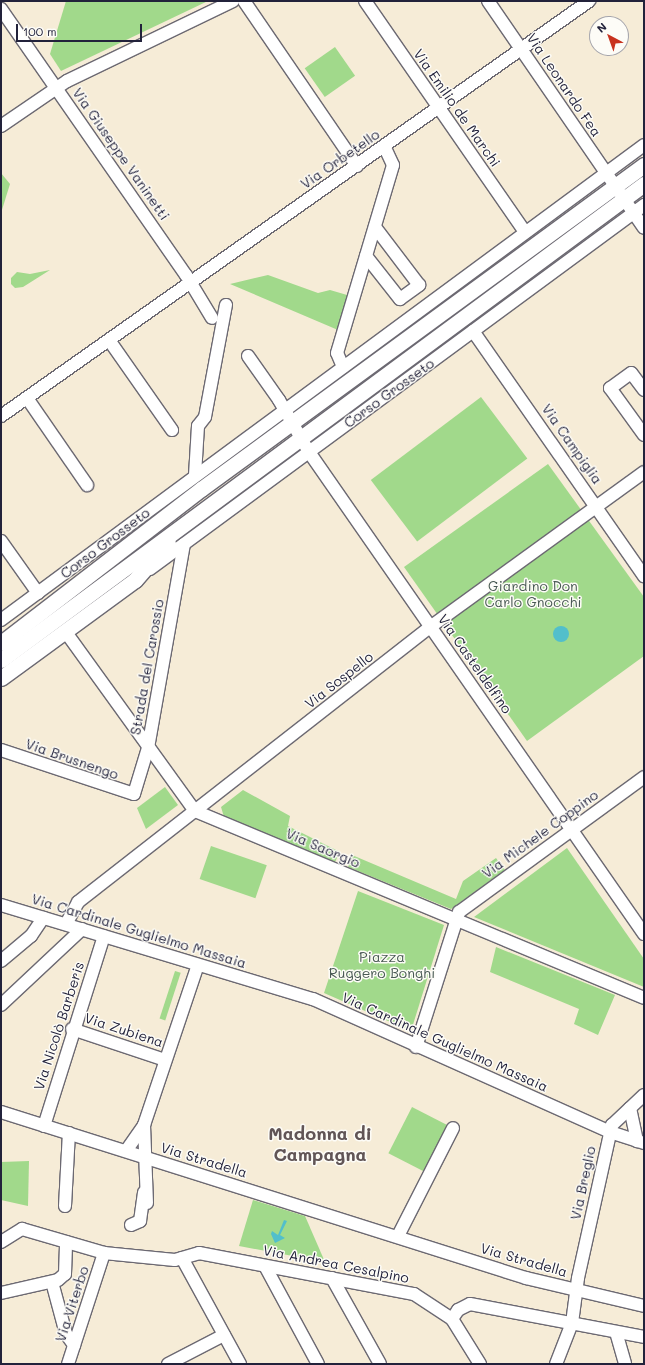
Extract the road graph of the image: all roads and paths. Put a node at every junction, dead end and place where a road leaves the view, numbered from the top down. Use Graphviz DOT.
graph roads {
  1 [pos="233,1"];
  2 [pos="244,1"];
  3 [pos="365,1"];
  4 [pos="488,1"];
  5 [pos="590,1"];
  6 [pos="1,9"];
  7 [pos="522,49"];
  8 [pos="56,87"];
  9 [pos="439,107"];
  10 [pos="1,126"];
  11 [pos="644,145"];
  12 [pos="384,146"];
  13 [pos="644,165"];
  14 [pos="357,166"];
  15 [pos="606,173"];
  16 [pos="644,184"];
  17 [pos="615,186"];
  18 [pos="624,199"];
  19 [pos="644,205"];
  20 [pos="633,213"];
  21 [pos="374,227"];
  22 [pos="644,228"];
  23 [pos="525,232"];
  24 [pos="366,256"];
  25 [pos="190,283"];
  26 [pos="226,305"];
  27 [pos="212,318"];
  28 [pos="473,331"];
  29 [pos="108,340"];
  30 [pos="248,356"];
  31 [pos="343,367"];
  32 [pos="644,390"];
  33 [pos="27,398"];
  34 [pos="285,410"];
  35 [pos="1,416"];
  36 [pos="172,430"];
  37 [pos="295,431"];
  38 [pos="644,436"];
  39 [pos="309,452"];
  40 [pos="644,472"];
  41 [pos="195,475"];
  42 [pos="88,485"];
  43 [pos="197,492"];
  44 [pos="597,506"];
  45 [pos="193,515"];
  46 [pos="1,541"];
  47 [pos="184,544"];
  48 [pos="644,576"];
  49 [pos="135,580"];
  50 [pos="38,593"];
  51 [pos="1,620"];
  52 [pos="430,627"];
  53 [pos="1,631"];
  54 [pos="65,632"];
  55 [pos="1,643"];
  56 [pos="1,660"];
  57 [pos="1,678"];
  58 [pos="148,748"];
  59 [pos="1,750"];
  60 [pos="644,777"];
  61 [pos="134,794"];
  62 [pos="195,811"];
  63 [pos="572,830"];
  64 [pos="1,905"];
  65 [pos="43,918"];
  66 [pos="457,919"];
  67 [pos="66,924"];
  68 [pos="82,929"];
  69 [pos="644,934"];
  70 [pos="104,936"];
  71 [pos="1,961"];
  72 [pos="198,965"];
  73 [pos="644,998"];
  74 [pos="1,1005"];
  75 [pos="72,1029"];
  76 [pos="416,1046"];
  77 [pos="166,1060"];
  78 [pos="644,1095"];
  79 [pos="630,1108"];
  80 [pos="1,1112"];
  81 [pos="144,1125"];
  82 [pos="44,1126"];
  83 [pos="453,1128"];
  84 [pos="610,1132"];
  85 [pos="69,1134"];
  86 [pos="641,1142"];
  87 [pos="126,1151"];
  88 [pos="147,1158"];
  89 [pos="147,1188"];
  90 [pos="147,1203"];
  91 [pos="65,1206"];
  92 [pos="132,1225"];
  93 [pos="398,1236"];
  94 [pos="1,1242"];
  95 [pos="66,1242"];
  96 [pos="104,1253"];
  97 [pos="182,1258"];
  98 [pos="265,1266"];
  99 [pos="332,1278"];
  100 [pos="52,1282"];
  101 [pos="575,1290"];
  102 [pos="1,1293"];
  103 [pos="644,1306"];
  104 [pos="452,1319"];
  105 [pos="572,1323"];
  106 [pos="616,1332"];
  107 [pos="224,1335"];
  108 [pos="644,1337"];
  109 [pos="74,1345"];
  110 [pos="68,1364"];
  111 [pos="168,1364"];
  112 [pos="240,1364"];
  113 [pos="318,1364"];
  114 [pos="380,1364"];
  115 [pos="480,1364"];
  116 [pos="556,1364"];
  117 [pos="625,1364"];
  1 -- 8 [label="street"];
  2 -- 14 [label="street"];
  3 -- 9 [label="street, Via Emilio de Marchi"];
  4 -- 7 [label="street, Via Leonardo Fea"];
  5 -- 7 [label="street, Via Orbetello"];
  6 -- 8 [label="street, Via Giuseppe Vaninetti"];
  7 -- 9 [label="street, Via Orbetello"];
  7 -- 15 [label="street, Via Leonardo Fea"];
  8 -- 10 [label="street"];
  8 -- 25 [label="street, Via Giuseppe Vaninetti"];
  9 -- 12 [label="street, Via Orbetello"];
  9 -- 23 [label="street, Via Emilio de Marchi"];
  11 -- 15 [label="street, Corso Grosseto"];
  12 -- 14 [label="street, Via Orbetello"];
  12 -- 21 [label="street"];
  13 -- 17 [label="main road, Corso Grosseto"];
  14 -- 25 [label="street, Via Orbetello"];
  15 -- 17 [label="street, Via Leonardo Fea"];
  15 -- 23 [label="street, Corso Grosseto"];
  16 -- 18 [label="main road, Corso Grosseto"];
  17 -- 18 [label="street, Via Leonardo Fea"];
  17 -- 37 [label="main road, Corso Grosseto"];
  18 -- 20 [label="street, Via Leonardo Fea"];
  18 -- 37 [label="main road, Corso Grosseto"];
  19 -- 20 [label="street, Corso Grosseto"];
  20 -- 22 [label="street, Via Leonardo Fea"];
  20 -- 28 [label="street, Corso Grosseto"];
  21 -- 24 [label="street"];
  21 -- 24 [label="street"];
  23 -- 31 [label="street, Corso Grosseto"];
  24 -- 31 [label="street"];
  25 -- 27 [label="street, Via Giuseppe Vaninetti"];
  25 -- 29 [label="street, Via Orbetello"];
  26 -- 41 [label="street"];
  28 -- 39 [label="street, Corso Grosseto"];
  28 -- 44 [label="street, Via Campiglia"];
  29 -- 33 [label="street, Via Orbetello"];
  29 -- 36 [label="street"];
  30 -- 34 [label="street"];
  31 -- 34 [label="street, Corso Grosseto"];
  32 -- 38 [label="street"];
  33 -- 35 [label="street, Via Orbetello"];
  33 -- 42 [label="street"];
  34 -- 37 [label="street, Via Casteldelfino"];
  34 -- 41 [label="street, Corso Grosseto"];
  37 -- 39 [label="street, Via Casteldelfino"];
  37 -- 43 [label="main road, Corso Grosseto"];
  37 -- 45 [label="main road, Corso Grosseto"];
  39 -- 47 [label="street, Corso Grosseto"];
  39 -- 52 [label="street, Via Casteldelfino"];
  40 -- 44 [label="street, Via Sospello"];
  41 -- 50 [label="street, Corso Grosseto"];
  43 -- 53 [label="main road, Corso Grosseto"];
  43 -- 55 [label="main road, Corso Grosseto"];
  44 -- 48 [label="street, Via Campiglia"];
  44 -- 52 [label="street, Via Sospello"];
  45 -- 49 [label="main road, Corso Grosseto"];
  45 -- 56 [label="main road, Corso Grosseto"];
  46 -- 50 [label="street"];
  47 -- 49 [label="street, Corso Grosseto"];
  47 -- 58 [label="street, Strada del Carossio"];
  49 -- 54 [label="main road, Corso Grosseto"];
  50 -- 51 [label="street, Corso Grosseto"];
  52 -- 62 [label="street, Via Sospello"];
  52 -- 63 [label="street, Via Casteldelfino"];
  54 -- 57 [label="main road, Corso Grosseto"];
  54 -- 58 [label="street"];
  58 -- 61 [label="street, Strada del Carossio"];
  58 -- 62 [label="street"];
  59 -- 61 [label="street, Via Brusnengo"];
  60 -- 63 [label="street, Via Michele Coppino"];
  62 -- 66 [label="street, Via Saorgio"];
  62 -- 67 [label="street, Via Sospello"];
  63 -- 66 [label="street, Via Michele Coppino"];
  63 -- 69 [label="street, Via Casteldelfino"];
  64 -- 65 [label="street, Via Cardinale Guglielmo Massaia"];
  65 -- 67 [label="street, Via Cardinale Guglielmo Massaia"];
  65 -- 71 [label="street"];
  66 -- 73 [label="street, Via Saorgio"];
  66 -- 76 [label="street"];
  67 -- 68 [label="street, Via Cardinale Guglielmo Massaia"];
  68 -- 70 [label="street, Via Cardinale Guglielmo Massaia"];
  68 -- 74 [label="street"];
  70 -- 72 [label="street, Via Cardinale Guglielmo Massaia"];
  70 -- 75 [label="street, Via Nicolò Barberis"];
  72 -- 76 [label="street, Via Cardinale Guglielmo Massaia"];
  72 -- 77 [label="street"];
  75 -- 77 [label="street, Via Zubiena"];
  75 -- 82 [label="street, Via Nicolò Barberis"];
  76 -- 84 [label="street, Via Cardinale Guglielmo Massaia"];
  77 -- 81 [label="street"];
  78 -- 79 [label="street, Via Breglio"];
  79 -- 84 [label="street, Via Breglio"];
  79 -- 86 [label="street"];
  80 -- 82 [label="street, Via Stradella"];
  81 -- 87 [label="street"];
  81 -- 88 [label="street"];
  82 -- 85 [label="street, Via Stradella"];
  83 -- 93 [label="street"];
  84 -- 86 [label="street, Via Cardinale Guglielmo Massaia"];
  84 -- 101 [label="street, Via Breglio"];
  85 -- 87 [label="street, Via Stradella"];
  85 -- 91 [label="street"];
  87 -- 88 [label="street, Via Stradella"];
  88 -- 89 [label="street"];
  88 -- 93 [label="street, Via Stradella"];
  89 -- 90 [label="street"];
  89 -- 92 [label="street"];
  93 -- 101 [label="street, Via Stradella"];
  94 -- 95 [label="street"];
  95 -- 96 [label="street"];
  95 -- 100 [label="street"];
  96 -- 97 [label="street"];
  96 -- 109 [label="street, Via Viterbo"];
  97 -- 98 [label="street, Via Andrea Cesalpino"];
  97 -- 107 [label="street"];
  98 -- 99 [label="street, Via Andrea Cesalpino"];
  98 -- 113 [label="street"];
  99 -- 104 [label="street, Via Andrea Cesalpino"];
  99 -- 114 [label="street"];
  100 -- 102 [label="street"];
  100 -- 109 [label="street"];
  101 -- 103 [label="street, Via Stradella"];
  101 -- 105 [label="street, Via Breglio"];
  104 -- 105 [label="street"];
  104 -- 115 [label="street"];
  105 -- 106 [label="street"];
  105 -- 116 [label="street, Via Breglio"];
  106 -- 108 [label="street"];
  106 -- 117 [label="street"];
  107 -- 111 [label="street"];
  107 -- 112 [label="street"];
  109 -- 110 [label="street, Via Viterbo"];
}
